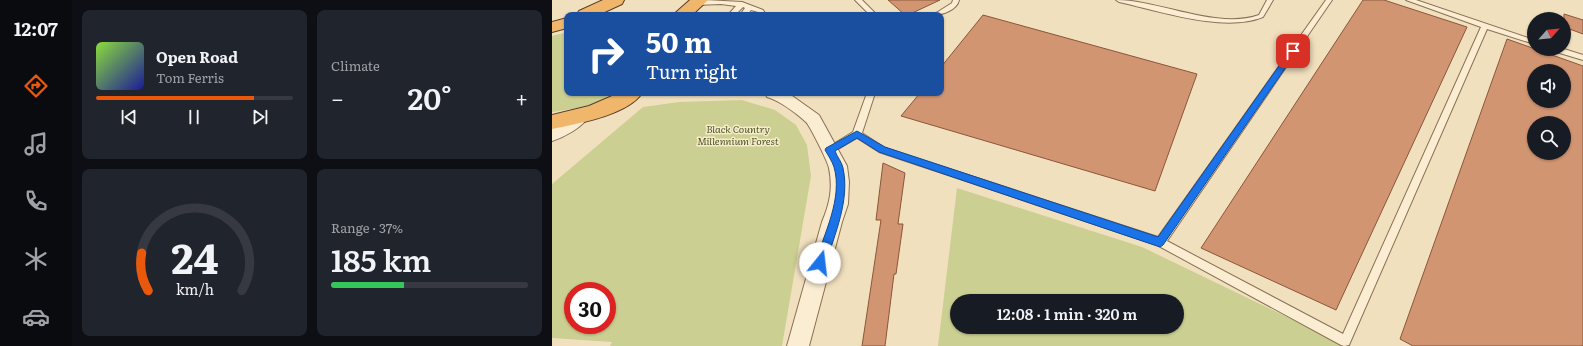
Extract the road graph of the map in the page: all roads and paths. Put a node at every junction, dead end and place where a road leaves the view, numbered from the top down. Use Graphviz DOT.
graph roads {
  1 [pos="616,0"];
  2 [pos="858,0"];
  3 [pos="956,0"];
  4 [pos="1119,0"];
  5 [pos="1270,0"];
  6 [pos="1329,0"];
  7 [pos="1409,0"];
  8 [pos="698,2"];
  9 [pos="742,4"];
  10 [pos="750,7"];
  11 [pos="592,12"];
  12 [pos="686,12"];
  13 [pos="734,12"];
  14 [pos="745,12"];
  15 [pos="757,12"];
  16 [pos="871,12"];
  17 [pos="941,12"];
  18 [pos="1485,26"];
  19 [pos="1527,40"];
  20 [pos="1571,54"];
  21 [pos="1583,58"];
  22 [pos="630,96"];
  23 [pos="781,96"];
  24 [pos="870,96"];
  25 [pos="579,116"];
  26 [pos="552,122"];
  27 [pos="552,133"];
  28 [pos="857,134"];
  29 [pos="830,150"];
  30 [pos="1160,242"];
  31 [pos="798,346"];
  1 -- 11 [label="highway"];
  2 -- 16 [label="lane"];
  3 -- 17 [label="lane"];
  4 -- 5 [label="lane"];
  6 -- 30 [label="lane"];
  7 -- 18 [label="lane"];
  8 -- 9 [label="lane"];
  8 -- 12 [label="highway"];
  9 -- 10 [label="lane"];
  9 -- 13 [label="lane"];
  10 -- 14 [label="lane"];
  10 -- 15 [label="lane"];
  18 -- 19 [label="lane"];
  18 -- 30 [label="lane"];
  20 -- 21 [label="lane"];
  22 -- 25 [label="highway"];
  23 -- 29 [label="street"];
  24 -- 28 [label="lane"];
  25 -- 26 [label="highway"];
  25 -- 27 [label="street"];
  28 -- 29 [label="lane"];
  28 -- 30 [label="lane"];
  29 -- 31 [label="street"];
}
